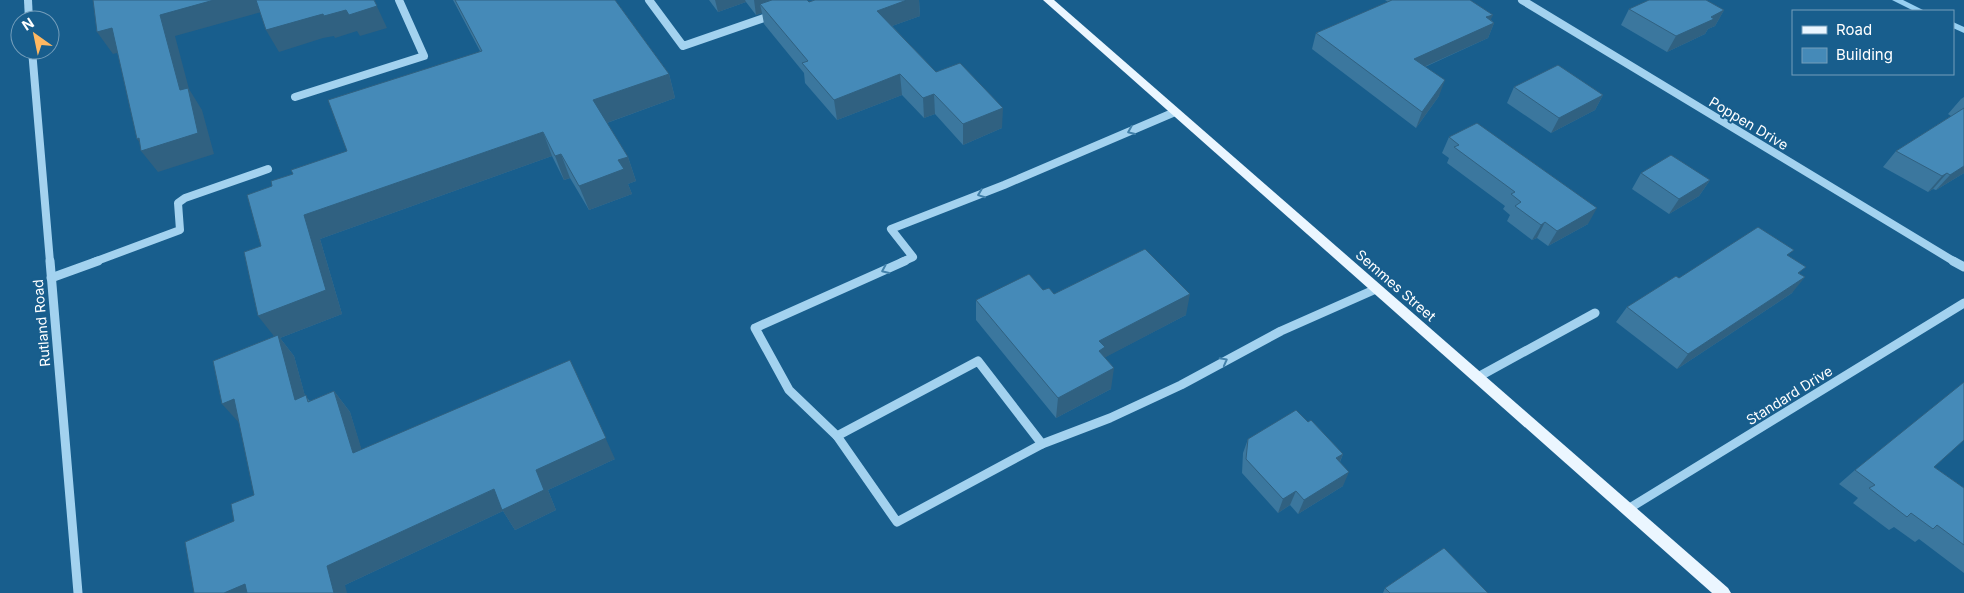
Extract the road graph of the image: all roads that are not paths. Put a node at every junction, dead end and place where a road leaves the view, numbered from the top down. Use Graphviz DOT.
graph roads {
  1 [pos="399,0"];
  2 [pos="649,0"];
  3 [pos="1048,0"];
  4 [pos="1522,0"];
  5 [pos="781,12"];
  6 [pos="33,60"];
  7 [pos="295,97"];
  8 [pos="1175,112"];
  9 [pos="268,169"];
  10 [pos="1964,267"];
  11 [pos="51,278"];
  12 [pos="1376,288"];
  13 [pos="1964,303"];
  14 [pos="1595,313"];
  15 [pos="1478,377"];
  16 [pos="837,436"];
  17 [pos="1042,444"];
  18 [pos="1628,509"];
  19 [pos="78,593"];
  20 [pos="1723,593"];
  1 -- 7 [label="street"];
  2 -- 5 [label="street"];
  3 -- 8 [label="main road, Semmes Street"];
  4 -- 10 [label="street, Poppen Drive"];
  6 -- 11 [label="street, Rutland Road"];
  8 -- 12 [label="main road, Semmes Street"];
  8 -- 16 [label="street, one-way"];
  9 -- 11 [label="street"];
  11 -- 19 [label="street, Rutland Road"];
  12 -- 15 [label="main road, Semmes Street"];
  17 -- 12 [label="street, one-way"];
  13 -- 18 [label="street, Standard Drive"];
  14 -- 15 [label="street"];
  15 -- 18 [label="main road, Semmes Street"];
  16 -- 17 [label="street"];
  16 -- 17 [label="street"];
  18 -- 20 [label="main road, Semmes Street"];
}
